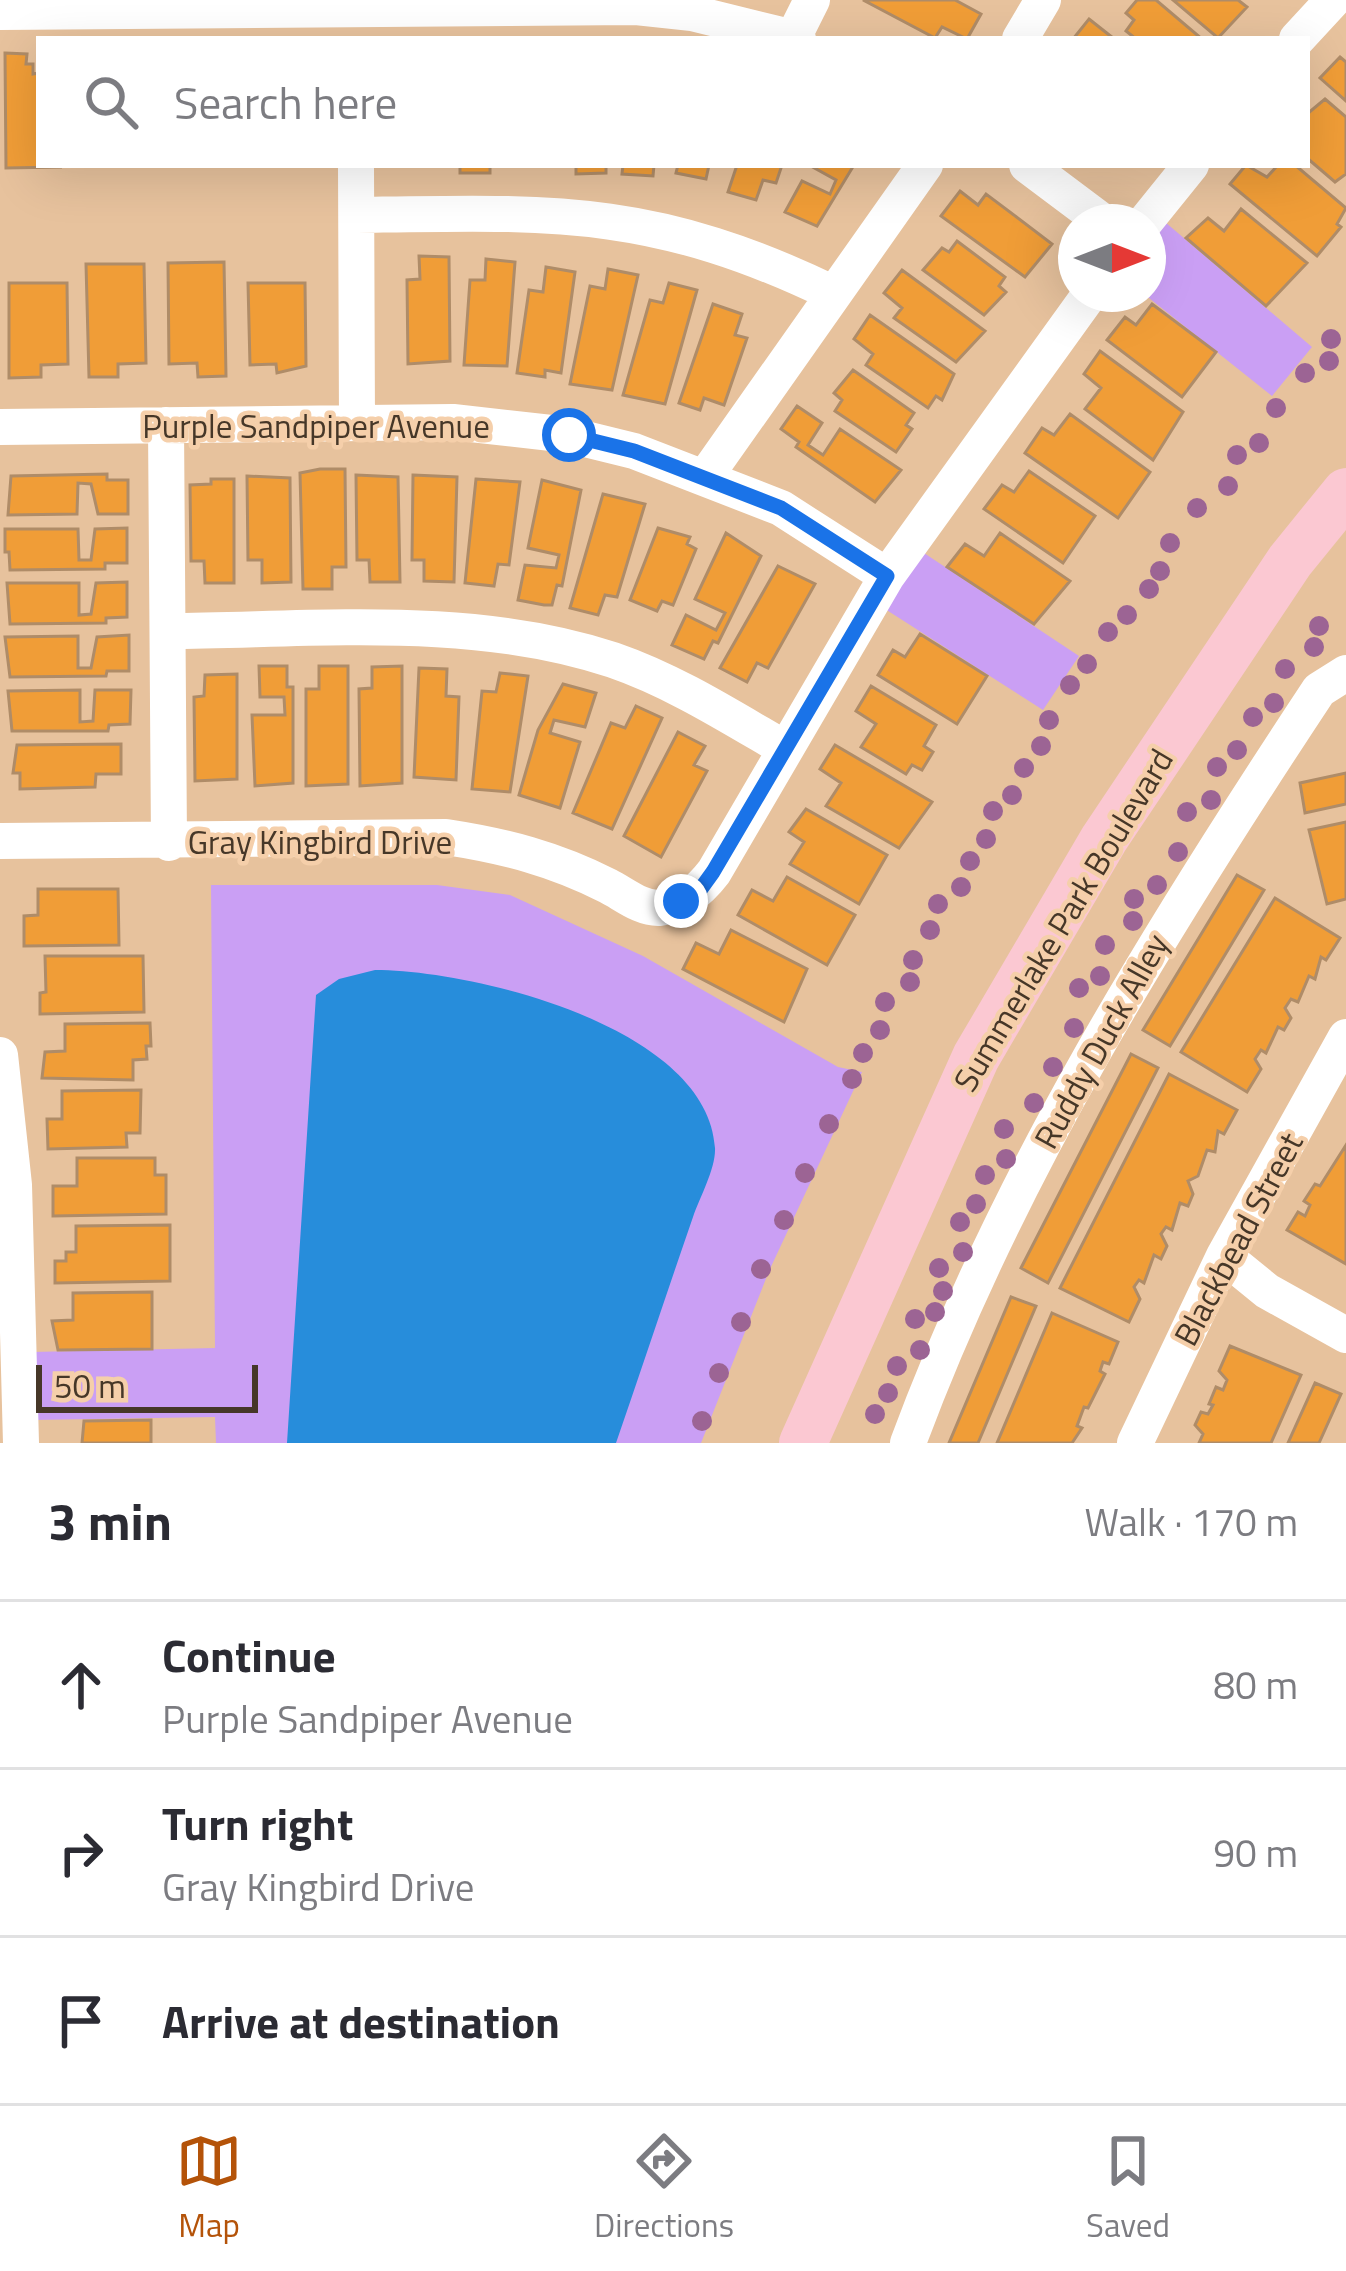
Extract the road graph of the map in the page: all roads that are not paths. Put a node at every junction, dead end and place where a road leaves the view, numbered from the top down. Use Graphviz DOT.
graph roads {
  1 [pos="812,0"];
  2 [pos="1043,0"];
  3 [pos="1333,0"];
  4 [pos="562,3"];
  5 [pos="0,12"];
  6 [pos="354,15"];
  7 [pos="779,27"];
  8 [pos="1022,36"];
  9 [pos="1300,36"];
  10 [pos="356,168"];
  11 [pos="923,168"];
  12 [pos="1031,168"];
  13 [pos="1189,168"];
  14 [pos="1078,204"];
  15 [pos="1160,204"];
  16 [pos="357,214"];
  17 [pos="832,293"];
  18 [pos="1077,312"];
  19 [pos="357,423"];
  20 [pos="166,424"];
  21 [pos="0,427"];
  22 [pos="705,477"];
  23 [pos="1346,492"];
  24 [pos="887,576"];
  25 [pos="168,631"];
  26 [pos="1346,673"];
  27 [pos="784,748"];
  28 [pos="0,841"];
  29 [pos="169,843"];
  30 [pos="1346,1037"];
  31 [pos="0,1055"];
  32 [pos="1224,1256"];
  33 [pos="1346,1335"];
  34 [pos="21,1443"];
  35 [pos="803,1443"];
  36 [pos="908,1443"];
  37 [pos="1136,1443"];
  1 -- 7 [label="street"];
  2 -- 8 [label="street"];
  3 -- 9 [label="street"];
  4 -- 6 [label="street"];
  4 -- 7 [label="street"];
  5 -- 6 [label="street"];
  10 -- 16 [label="street"];
  11 -- 17 [label="street"];
  12 -- 14 [label="street"];
  13 -- 15 [label="street"];
  16 -- 17 [label="street"];
  16 -- 19 [label="street"];
  17 -- 22 [label="street"];
  18 -- 24 [label="street, Gray Kingbird Drive"];
  19 -- 20 [label="street, Purple Sandpiper Avenue"];
  19 -- 22 [label="street, Purple Sandpiper Avenue"];
  20 -- 21 [label="street, Purple Sandpiper Avenue"];
  20 -- 25 [label="street"];
  22 -- 24 [label="street, Purple Sandpiper Avenue"];
  23 -- 35 [label="main road, Summerlake Park Boulevard"];
  24 -- 27 [label="street, Gray Kingbird Drive"];
  25 -- 27 [label="street"];
  25 -- 29 [label="street"];
  26 -- 36 [label="street, Ruddy Duck Alley"];
  27 -- 29 [label="street, Gray Kingbird Drive"];
  28 -- 29 [label="street, Gray Kingbird Drive"];
  30 -- 32 [label="street, Blackbead Street"];
  31 -- 34 [label="street"];
  32 -- 33 [label="street"];
  32 -- 37 [label="street, Blackbead Street"];
}
